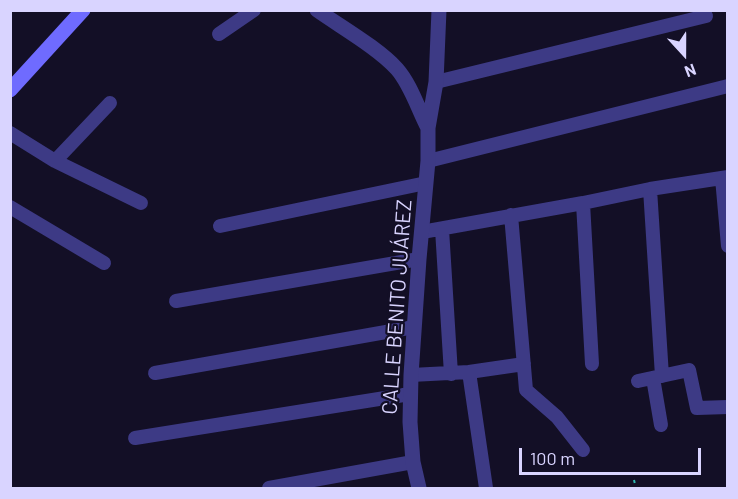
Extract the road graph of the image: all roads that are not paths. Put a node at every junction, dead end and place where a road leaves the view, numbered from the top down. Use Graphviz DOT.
graph roads {
  1 [pos="83,10"];
  2 [pos="254,10"];
  3 [pos="317,10"];
  4 [pos="440,10"];
  5 [pos="705,16"];
  6 [pos="219,34"];
  7 [pos="436,82"];
  8 [pos="728,86"];
  9 [pos="10,90"];
  10 [pos="110,104"];
  11 [pos="428,128"];
  12 [pos="10,133"];
  13 [pos="55,161"];
  14 [pos="428,161"];
  15 [pos="725,177"];
  16 [pos="426,183"];
  17 [pos="650,189"];
  18 [pos="141,203"];
  19 [pos="583,203"];
  20 [pos="10,207"];
  21 [pos="510,215"];
  22 [pos="220,226"];
  23 [pos="442,229"];
  24 [pos="422,232"];
  25 [pos="728,246"];
  26 [pos="419,259"];
  27 [pos="104,263"];
  28 [pos="176,301"];
  29 [pos="414,327"];
  30 [pos="524,363"];
  31 [pos="592,364"];
  32 [pos="470,372"];
  33 [pos="154,373"];
  34 [pos="451,374"];
  35 [pos="411,375"];
  36 [pos="657,377"];
  37 [pos="638,381"];
  38 [pos="411,394"];
  39 [pos="728,407"];
  40 [pos="662,425"];
  41 [pos="135,438"];
  42 [pos="583,450"];
  43 [pos="413,462"];
  44 [pos="327,484"];
  45 [pos="268,489"];
  46 [pos="418,489"];
  47 [pos="486,489"];
  1 -- 9 [label="main road"];
  2 -- 6 [label="street"];
  3 -- 11 [label="street, CALLE BENITO JUÁREZ"];
  4 -- 7 [label="street, CALLE BENITO JUÁREZ"];
  5 -- 7 [label="street"];
  7 -- 11 [label="street, CALLE BENITO JUÁREZ"];
  8 -- 14 [label="street"];
  10 -- 13 [label="street"];
  11 -- 14 [label="street, CALLE BENITO JUÁREZ"];
  12 -- 13 [label="street"];
  13 -- 18 [label="street"];
  14 -- 16 [label="street, CALLE BENITO JUÁREZ"];
  15 -- 17 [label="street"];
  15 -- 25 [label="street"];
  16 -- 22 [label="street"];
  16 -- 24 [label="street, CALLE BENITO JUÁREZ"];
  17 -- 19 [label="street"];
  17 -- 36 [label="street"];
  19 -- 21 [label="street"];
  19 -- 31 [label="street"];
  20 -- 27 [label="street"];
  21 -- 23 [label="street"];
  21 -- 30 [label="street"];
  23 -- 24 [label="street"];
  23 -- 34 [label="street"];
  24 -- 26 [label="street, CALLE BENITO JUÁREZ"];
  26 -- 28 [label="street"];
  26 -- 29 [label="street, CALLE BENITO JUÁREZ"];
  29 -- 33 [label="street"];
  29 -- 35 [label="street, CALLE BENITO JUÁREZ"];
  30 -- 32 [label="street"];
  30 -- 42 [label="street"];
  32 -- 34 [label="street"];
  32 -- 47 [label="street"];
  34 -- 35 [label="street"];
  35 -- 38 [label="street, CALLE BENITO JUÁREZ"];
  36 -- 37 [label="street"];
  36 -- 39 [label="street"];
  36 -- 40 [label="street"];
  38 -- 41 [label="street"];
  38 -- 43 [label="street, CALLE BENITO JUÁREZ"];
  43 -- 44 [label="street"];
  43 -- 46 [label="street, CALLE BENITO JUÁREZ"];
  44 -- 45 [label="street"];
}
